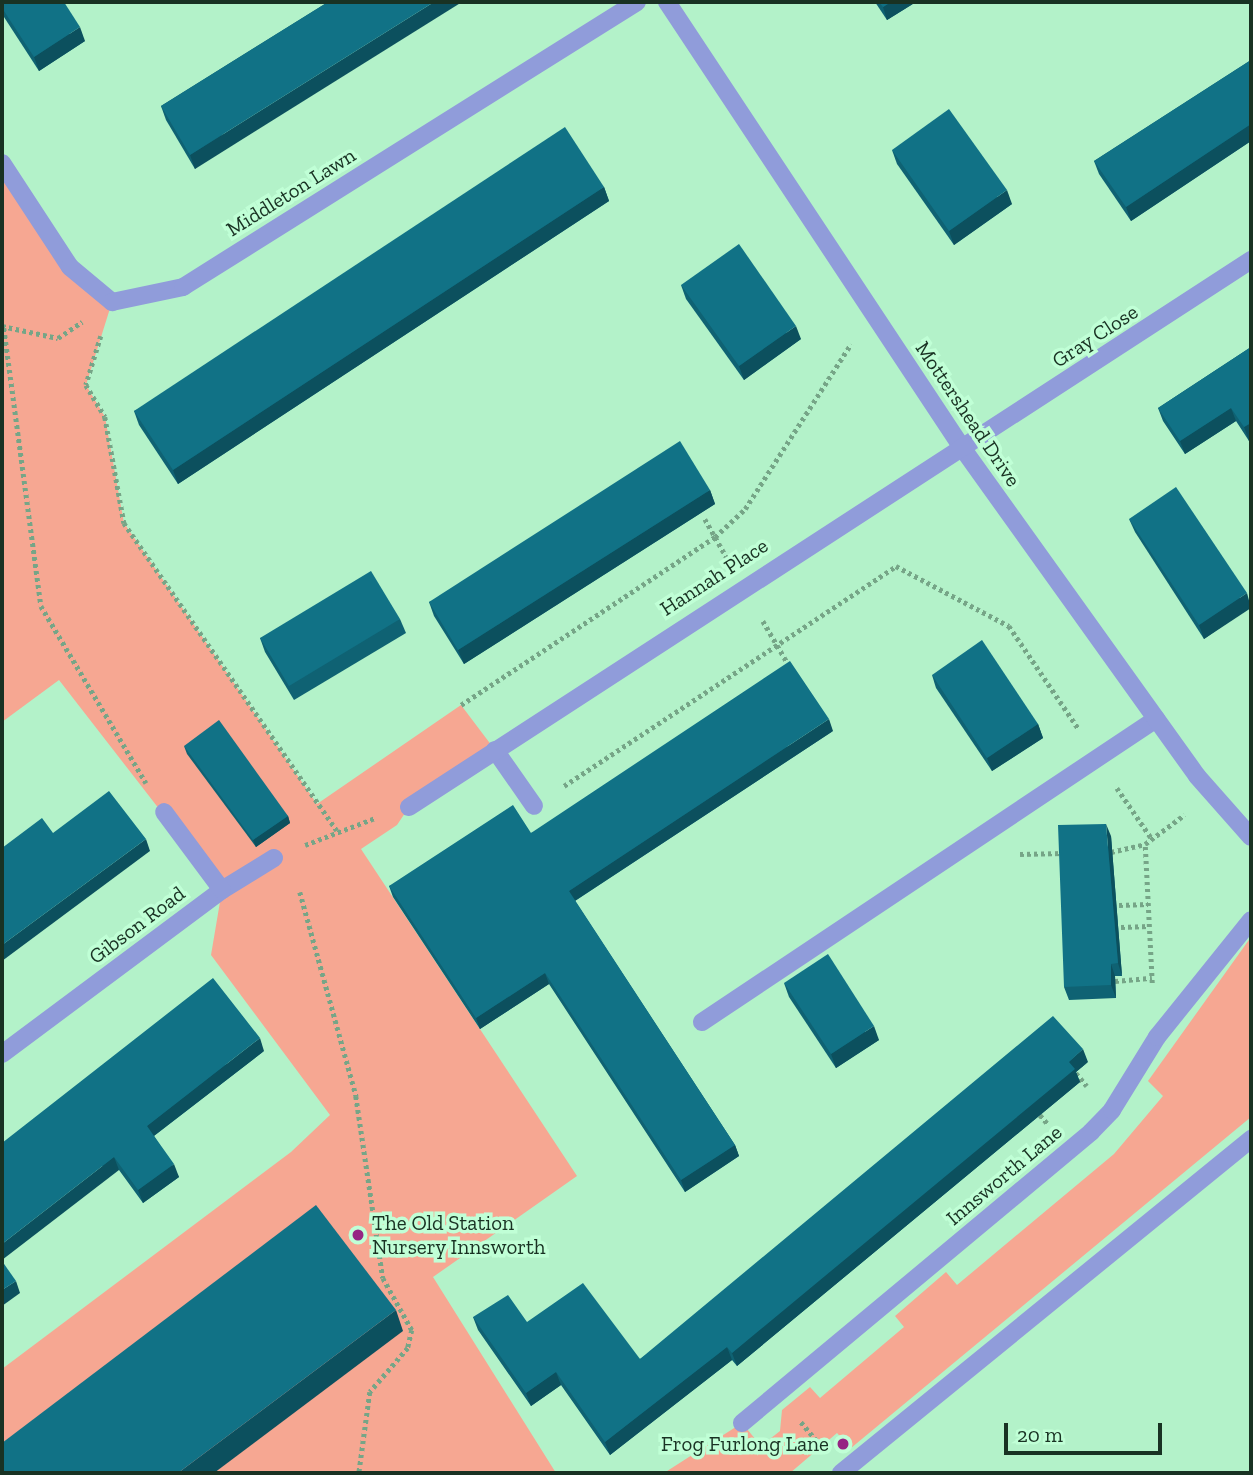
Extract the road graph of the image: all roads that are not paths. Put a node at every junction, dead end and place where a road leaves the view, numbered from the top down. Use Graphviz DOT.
graph roads {
  1 [pos="637,2"];
  2 [pos="667,2"];
  3 [pos="2,163"];
  4 [pos="1251,260"];
  5 [pos="963,449"];
  6 [pos="1156,719"];
  7 [pos="495,750"];
  8 [pos="534,806"];
  9 [pos="409,807"];
  10 [pos="164,813"];
  11 [pos="1251,837"];
  12 [pos="274,858"];
  13 [pos="222,890"];
  14 [pos="1251,920"];
  15 [pos="702,1022"];
  16 [pos="2,1054"];
  17 [pos="1251,1139"];
  18 [pos="742,1423"];
  19 [pos="841,1473"];
  1 -- 3 [label="street, Middleton Lawn"];
  2 -- 5 [label="street, Mottershead Drive"];
  4 -- 5 [label="street, Gray Close"];
  5 -- 6 [label="street, Mottershead Drive"];
  5 -- 7 [label="street, Hannah Place"];
  6 -- 11 [label="street, Mottershead Drive"];
  6 -- 15 [label="street"];
  7 -- 8 [label="street"];
  7 -- 9 [label="street, Hannah Place"];
  10 -- 13 [label="street"];
  12 -- 13 [label="street, Gibson Road"];
  13 -- 16 [label="street, Gibson Road"];
  14 -- 18 [label="street, Innsworth Lane"];
  17 -- 19 [label="street"];
}
